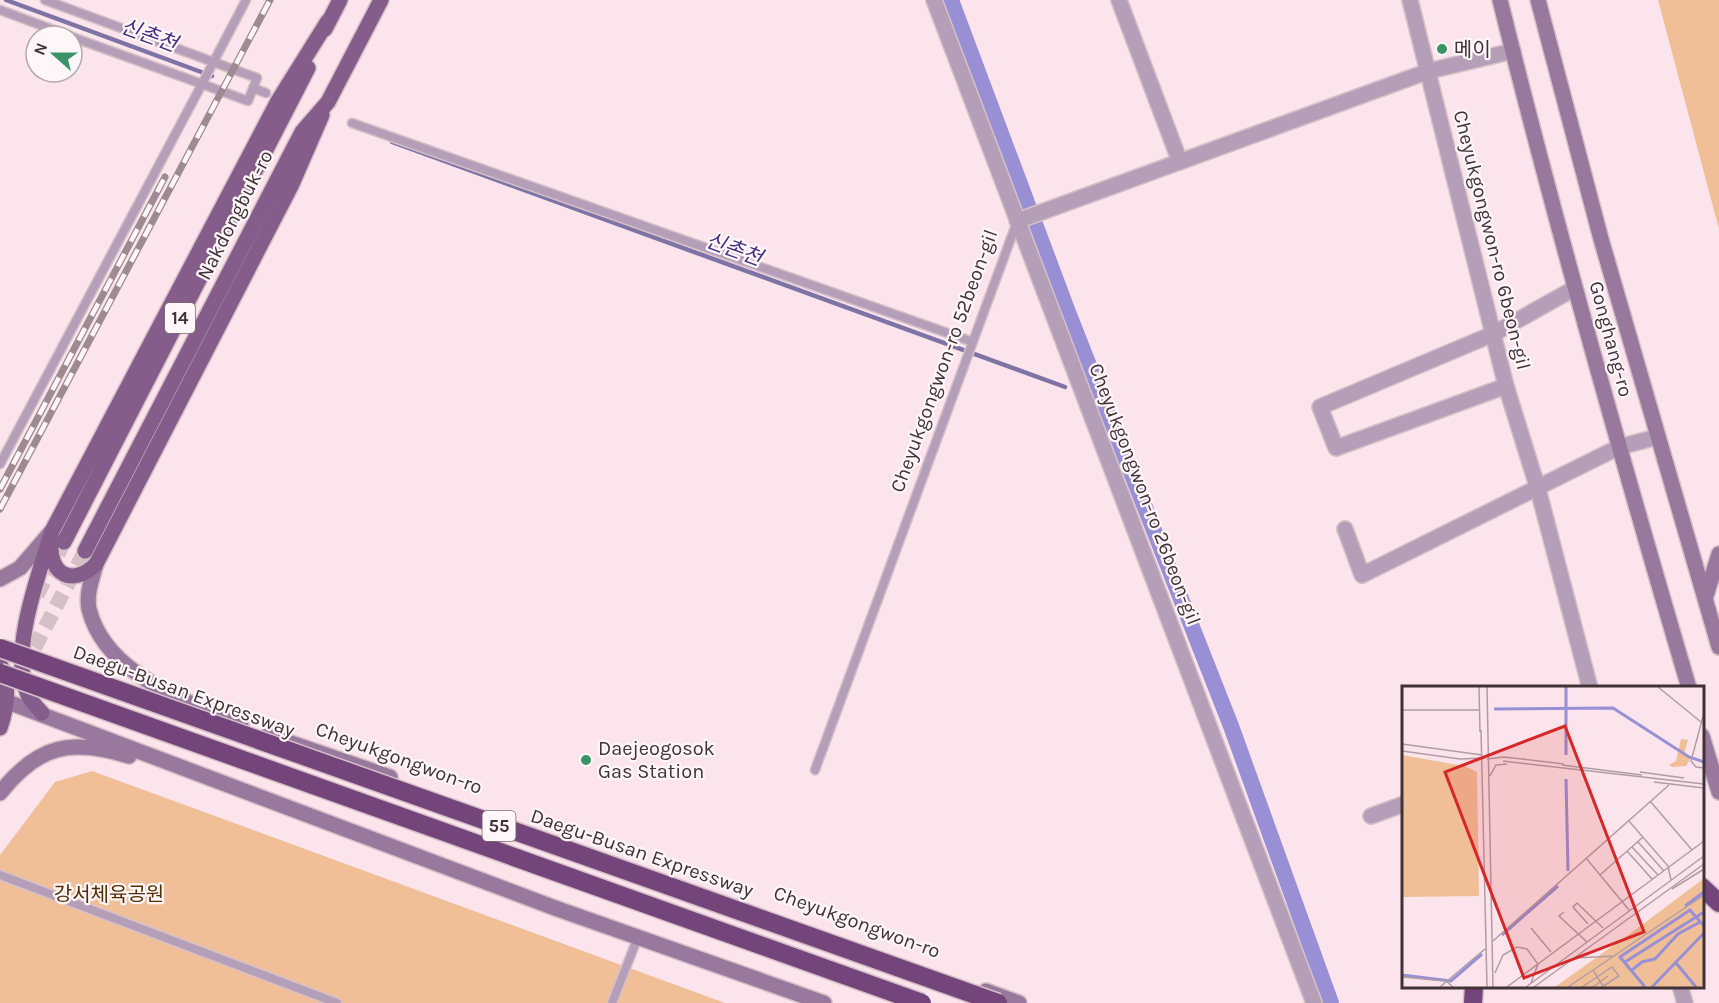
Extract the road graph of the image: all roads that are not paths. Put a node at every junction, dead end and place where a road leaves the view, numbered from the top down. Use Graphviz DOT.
graph roads {
  1 [pos="45,0"];
  2 [pos="246,0"];
  3 [pos="340,0"];
  4 [pos="381,0"];
  5 [pos="933,0"];
  6 [pos="1119,0"];
  7 [pos="1410,0"];
  8 [pos="1500,0"];
  9 [pos="1538,0"];
  10 [pos="0,10"];
  11 [pos="328,21"];
  12 [pos="38,24"];
  13 [pos="84,41"];
  14 [pos="1513,51"];
  15 [pos="213,62"];
  16 [pos="1429,71"];
  17 [pos="202,84"];
  18 [pos="253,88"];
  19 [pos="266,93"];
  20 [pos="328,102"];
  21 [pos="352,123"];
  22 [pos="1180,162"];
  23 [pos="1017,221"];
  24 [pos="1575,288"];
  25 [pos="1493,334"];
  26 [pos="973,342"];
  27 [pos="1506,386"];
  28 [pos="1657,437"];
  29 [pos="1619,447"];
  30 [pos="0,464"];
  31 [pos="1538,489"];
  32 [pos="1345,529"];
  33 [pos="52,531"];
  34 [pos="64,542"];
  35 [pos="85,551"];
  36 [pos="1719,554"];
  37 [pos="96,564"];
  38 [pos="0,579"];
  39 [pos="1705,599"];
  40 [pos="0,644"];
  41 [pos="1719,647"];
  42 [pos="0,648"];
  43 [pos="23,658"];
  44 [pos="1,669"];
  45 [pos="1589,686"];
  46 [pos="1688,686"];
  47 [pos="3,700"];
  48 [pos="42,714"];
  49 [pos="241,726"];
  50 [pos="0,728"];
  51 [pos="1704,743"];
  52 [pos="815,770"];
  53 [pos="1719,792"];
  54 [pos="0,793"];
  55 [pos="266,798"];
  56 [pos="1402,805"];
  57 [pos="1371,816"];
  58 [pos="0,875"];
  59 [pos="1704,888"];
  60 [pos="1719,903"];
  61 [pos="638,937"];
  62 [pos="1474,988"];
  63 [pos="1680,988"];
  64 [pos="337,1003"];
  65 [pos="612,1003"];
  66 [pos="824,1003"];
  67 [pos="922,1003"];
  68 [pos="998,1003"];
  69 [pos="1019,1003"];
  70 [pos="1314,1003"];
  71 [pos="1473,1003"];
  72 [pos="1685,1003"];
  1 -- 15 [label="lane"];
  2 -- 15 [label="lane"];
  3 -- 11 [label="main road, Nakdongbuk-ro"];
  4 -- 20 [label="main road, Nakdongbuk-ro"];
  5 -- 23 [label="street, Cheyukgongwon-ro 26beon-gil"];
  6 -- 22 [label="street"];
  7 -- 16 [label="street, Cheyukgongwon-ro 6beon-gil"];
  8 -- 14 [label="main road, Gonghang-ro"];
  9 -- 28 [label="main road, Gonghang-ro"];
  10 -- 12 [label="lane"];
  11 -- 33 [label="main road"];
  11 -- 34 [label="main road, Nakdongbuk-ro / 14"];
  13 -- 17 [label="lane"];
  14 -- 16 [label="street, Cheyukgongwon-ro 52beon-gil"];
  14 -- 24 [label="main road, Gonghang-ro"];
  15 -- 17 [label="lane"];
  15 -- 18 [label="lane"];
  16 -- 22 [label="street, Cheyukgongwon-ro 52beon-gil"];
  16 -- 25 [label="street, Cheyukgongwon-ro 6beon-gil"];
  17 -- 18 [label="lane"];
  17 -- 30 [label="lane"];
  18 -- 19 [label="lane"];
  20 -- 35 [label="main road, Nakdongbuk-ro / 14"];
  20 -- 37 [label="main road"];
  21 -- 26 [label="lane"];
  22 -- 23 [label="street, Cheyukgongwon-ro 52beon-gil"];
  23 -- 26 [label="lane, Cheyukgongwon-ro 52beon-gil"];
  23 -- 70 [label="street, Cheyukgongwon-ro 26beon-gil"];
  24 -- 25 [label="street"];
  24 -- 29 [label="main road, Gonghang-ro"];
  25 -- 27 [label="street, Cheyukgongwon-ro 6beon-gil"];
  25 -- 27 [label="street"];
  26 -- 52 [label="lane, Cheyukgongwon-ro 52beon-gil"];
  27 -- 31 [label="street, Cheyukgongwon-ro 6beon-gil"];
  28 -- 29 [label="street"];
  28 -- 39 [label="main road, Gonghang-ro"];
  29 -- 31 [label="street"];
  29 -- 46 [label="main road, Gonghang-ro"];
  31 -- 32 [label="street"];
  31 -- 45 [label="street, Cheyukgongwon-ro 6beon-gil"];
  33 -- 37 [label="main road"];
  33 -- 38 [label="main road"];
  33 -- 43 [label="main road"];
  36 -- 39 [label="main road"];
  37 -- 49 [label="main road"];
  39 -- 41 [label="main road, Gonghang-ro"];
  40 -- 43 [label="main road"];
  42 -- 68 [label="highway, Daegu-Busan Expressway / 55, bridge"];
  43 -- 44 [label="main road"];
  43 -- 48 [label="main road"];
  43 -- 49 [label="main road, Cheyukgongwon-ro"];
  44 -- 47 [label="main road"];
  44 -- 67 [label="highway, 55, bridge"];
  47 -- 48 [label="main road"];
  47 -- 50 [label="main road"];
  48 -- 55 [label="main road"];
  49 -- 69 [label="main road, Cheyukgongwon-ro"];
  51 -- 53 [label="main road"];
  54 -- 55 [label="main road"];
  55 -- 61 [label="main road"];
  56 -- 57 [label="street"];
  58 -- 64 [label="lane"];
  59 -- 60 [label="highway"];
  61 -- 65 [label="lane"];
  61 -- 66 [label="main road"];
  62 -- 71 [label="highway"];
  63 -- 72 [label="street"];
}
